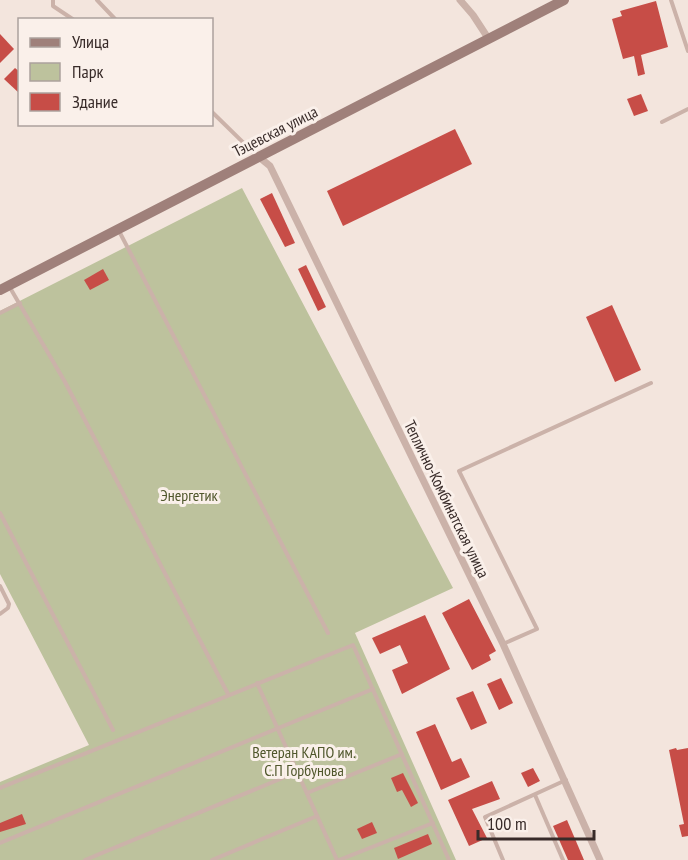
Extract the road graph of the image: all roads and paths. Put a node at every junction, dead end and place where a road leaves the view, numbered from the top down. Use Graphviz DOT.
graph roads {
  1 [pos="53,0"];
  2 [pos="97,0"];
  3 [pos="460,0"];
  4 [pos="564,0"];
  5 [pos="671,0"];
  6 [pos="71,18"];
  7 [pos="114,18"];
  8 [pos="488,38"];
  9 [pos="688,51"];
  10 [pos="688,109"];
  11 [pos="213,113"];
  12 [pos="662,122"];
  13 [pos="259,157"];
  14 [pos="118,228"];
  15 [pos="4,287"];
  16 [pos="20,303"];
  17 [pos="0,313"];
  18 [pos="651,383"];
  19 [pos="0,513"];
  20 [pos="0,586"];
  21 [pos="0,614"];
  22 [pos="328,633"];
  23 [pos="503,644"];
  24 [pos="257,683"];
  25 [pos="373,689"];
  26 [pos="228,694"];
  27 [pos="277,728"];
  28 [pos="113,730"];
  29 [pos="402,754"];
  30 [pos="297,772"];
  31 [pos="566,780"];
  32 [pos="0,788"];
  33 [pos="307,793"];
  34 [pos="535,795"];
  35 [pos="317,816"];
  36 [pos="433,823"];
  37 [pos="0,843"];
  38 [pos="85,860"];
  39 [pos="212,860"];
  40 [pos="338,860"];
  41 [pos="450,860"];
  42 [pos="503,860"];
  43 [pos="563,860"];
  44 [pos="600,860"];
  1 -- 6 [label="lane"];
  2 -- 7 [label="lane"];
  3 -- 8 [label="street"];
  4 -- 8 [label="main road, Тэцевская улица"];
  5 -- 9 [label="lane"];
  8 -- 13 [label="main road, Тэцевская улица"];
  10 -- 12 [label="lane"];
  11 -- 13 [label="lane"];
  13 -- 14 [label="main road, Тэцевская улица"];
  13 -- 23 [label="street, Теплично-Комбинатская улица"];
  14 -- 15 [label="main road, Тэцевская улица"];
  14 -- 22 [label="lane"];
  15 -- 16 [label="lane"];
  16 -- 17 [label="lane"];
  16 -- 26 [label="lane"];
  18 -- 23 [label="lane"];
  19 -- 28 [label="lane"];
  20 -- 21 [label="lane"];
  23 -- 31 [label="street, Теплично-Комбинатская улица"];
  24 -- 25 [label="lane"];
  24 -- 26 [label="lane"];
  24 -- 27 [label="lane"];
  25 -- 27 [label="lane"];
  25 -- 29 [label="lane"];
  26 -- 32 [label="lane"];
  27 -- 30 [label="lane"];
  27 -- 37 [label="lane"];
  29 -- 33 [label="lane"];
  29 -- 36 [label="lane"];
  30 -- 33 [label="lane"];
  30 -- 38 [label="lane"];
  31 -- 34 [label="lane"];
  31 -- 44 [label="street, Теплично-Комбинатская улица"];
  33 -- 35 [label="lane"];
  34 -- 42 [label="lane"];
  34 -- 43 [label="lane"];
  35 -- 39 [label="lane"];
  35 -- 40 [label="lane"];
  36 -- 40 [label="lane"];
  36 -- 41 [label="lane"];
}
